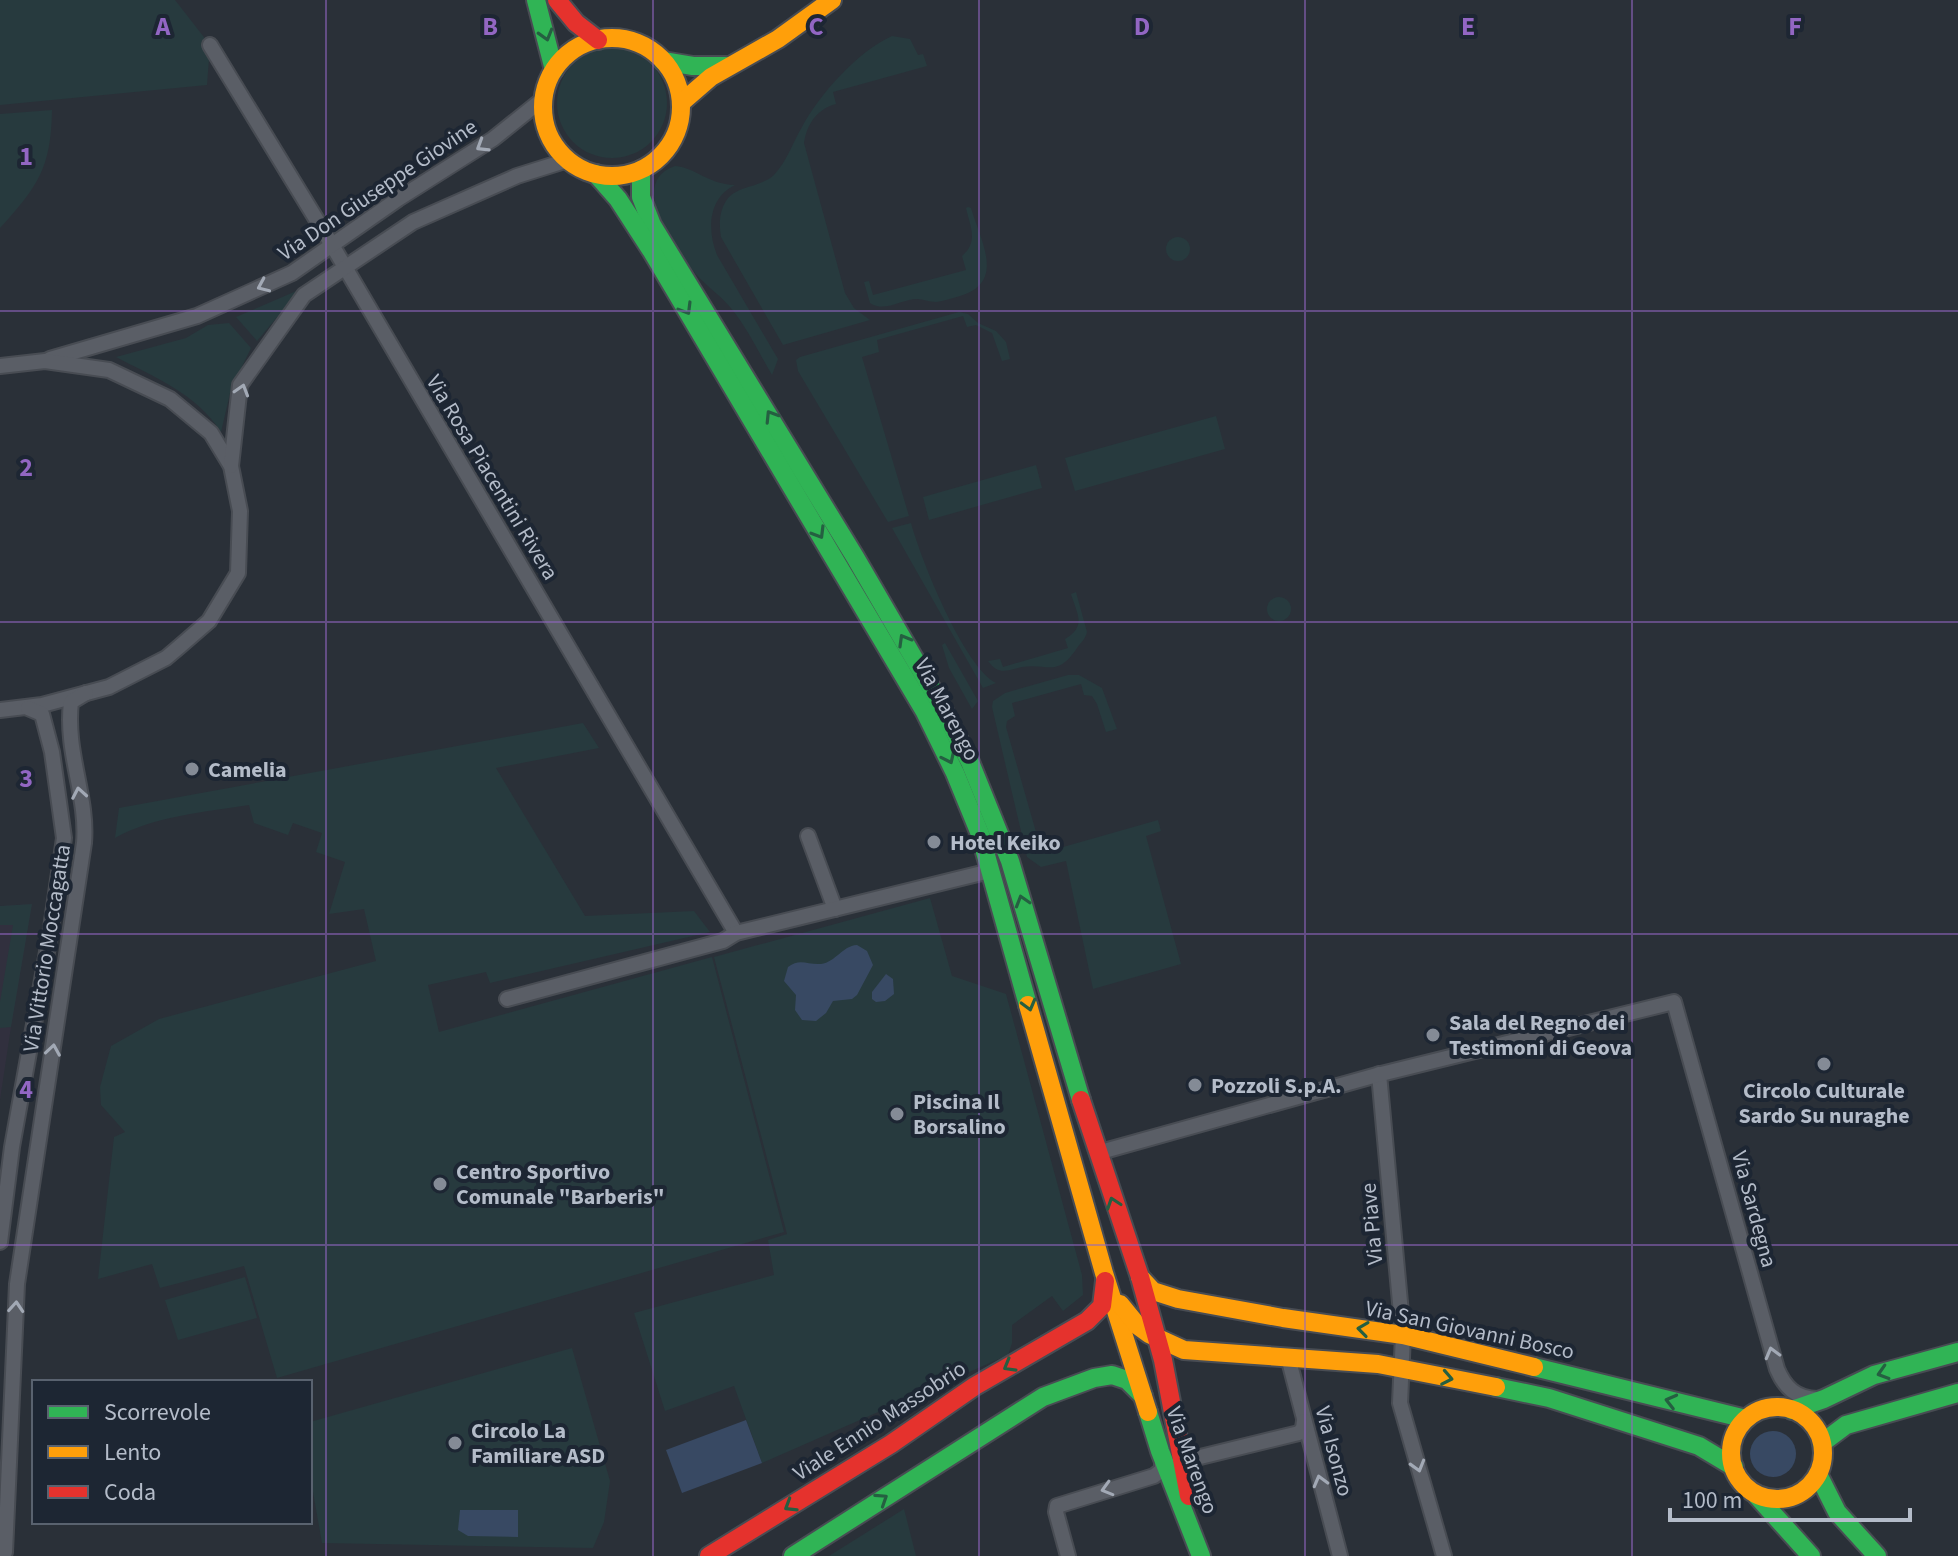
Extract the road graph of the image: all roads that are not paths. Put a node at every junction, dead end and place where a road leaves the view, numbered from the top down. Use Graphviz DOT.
graph roads {
  1 [pos="536,0"];
  2 [pos="557,0"];
  3 [pos="832,0"];
  4 [pos="598,40"];
  5 [pos="210,45"];
  6 [pos="663,61"];
  7 [pos="726,66"];
  8 [pos="554,70"];
  9 [pos="543,99"];
  10 [pos="681,103"];
  11 [pos="568,160"];
  12 [pos="641,170"];
  13 [pos="596,174"];
  14 [pos="332,245"];
  15 [pos="344,268"];
  16 [pos="45,361"];
  17 [pos="0,366"];
  18 [pos="231,466"];
  19 [pos="86,693"];
  20 [pos="24,707"];
  21 [pos="0,710"];
  22 [pos="808,836"];
  23 [pos="990,871"];
  24 [pos="835,909"];
  25 [pos="736,933"];
  26 [pos="507,999"];
  27 [pos="1379,1074"];
  28 [pos="1097,1153"];
  29 [pos="0,1242"];
  30 [pos="1104,1273"];
  31 [pos="1140,1277"];
  32 [pos="1183,1302"];
  33 [pos="1076,1327"];
  34 [pos="1134,1328"];
  35 [pos="1403,1335"];
  36 [pos="1157,1339"];
  37 [pos="1958,1352"];
  38 [pos="1240,1354"];
  39 [pos="1288,1357"];
  40 [pos="1161,1360"];
  41 [pos="1404,1370"];
  42 [pos="1094,1378"];
  43 [pos="1958,1393"];
  44 [pos="1170,1397"];
  45 [pos="1824,1399"];
  46 [pos="1146,1402"];
  47 [pos="1792,1410"];
  48 [pos="1746,1419"];
  49 [pos="1304,1420"];
  50 [pos="1822,1443"];
  51 [pos="1160,1451"];
  52 [pos="1734,1467"];
  53 [pos="1818,1474"];
  54 [pos="1186,1476"];
  55 [pos="1745,1486"];
  56 [pos="1195,1536"];
  57 [pos="5,1553"];
  58 [pos="709,1556"];
  59 [pos="793,1556"];
  60 [pos="1068,1556"];
  61 [pos="1201,1556"];
  62 [pos="1340,1556"];
  63 [pos="1444,1556"];
  64 [pos="1811,1556"];
  65 [pos="1877,1556"];
  1 -- 8 [label="main road, one-way"];
  2 -- 4 [label="main road"];
  3 -- 7 [label="main road"];
  4 -- 6 [label="main road"];
  4 -- 8 [label="main road"];
  5 -- 14 [label="street, Via Rosa Piacentini Rivera"];
  6 -- 7 [label="main road"];
  6 -- 10 [label="main road"];
  7 -- 10 [label="main road"];
  8 -- 9 [label="main road"];
  9 -- 11 [label="main road"];
  9 -- 14 [label="street, Via Don Giuseppe Giovine, one-way"];
  10 -- 12 [label="main road"];
  11 -- 13 [label="main road"];
  11 -- 15 [label="street"];
  12 -- 13 [label="main road"];
  28 -- 12 [label="main road, one-way"];
  13 -- 23 [label="main road, Via Marengo, one-way"];
  14 -- 15 [label="street, Via Rosa Piacentini Rivera"];
  14 -- 16 [label="street, Via Don Giuseppe Giovine, one-way"];
  18 -- 15 [label="street, one-way"];
  15 -- 25 [label="street, Via Rosa Piacentini Rivera"];
  16 -- 17 [label="street"];
  16 -- 18 [label="street"];
  18 -- 19 [label="street"];
  19 -- 20 [label="street"];
  57 -- 19 [label="street, Via Vittorio Moccagatta, one-way"];
  20 -- 21 [label="street"];
  20 -- 29 [label="street, Via Vittorio Moccagatta"];
  22 -- 24 [label="street"];
  23 -- 24 [label="street"];
  23 -- 30 [label="main road, Via Marengo, one-way"];
  24 -- 25 [label="street"];
  25 -- 26 [label="street"];
  27 -- 28 [label="street"];
  27 -- 35 [label="street, Via Piave"];
  45 -- 27 [label="street, Via Sardegna, one-way"];
  31 -- 28 [label="main road, one-way"];
  30 -- 33 [label="main road"];
  30 -- 34 [label="main road, Via Marengo"];
  31 -- 32 [label="main road, Via San Giovanni Bosco"];
  31 -- 34 [label="main road"];
  32 -- 34 [label="main road"];
  35 -- 32 [label="main road, Via San Giovanni Bosco, one-way"];
  33 -- 34 [label="main road"];
  33 -- 58 [label="main road, Viale Ennio Massobrio, one-way"];
  34 -- 36 [label="main road, Via Marengo"];
  34 -- 40 [label="main road"];
  34 -- 40 [label="main road"];
  34 -- 42 [label="main road"];
  34 -- 46 [label="main road, Via Marengo"];
  35 -- 41 [label="street, Via Piave"];
  48 -- 35 [label="main road, Via San Giovanni Bosco, one-way"];
  36 -- 38 [label="main road"];
  36 -- 40 [label="main road, Via Marengo"];
  37 -- 45 [label="main road, Via San Giovanni Bosco, one-way"];
  38 -- 39 [label="main road"];
  38 -- 40 [label="main road"];
  38 -- 44 [label="main road"];
  39 -- 41 [label="main road"];
  39 -- 49 [label="street, Via Isonzo"];
  40 -- 44 [label="main road, Via Marengo"];
  41 -- 52 [label="main road, one-way"];
  41 -- 63 [label="street, Via Piave, one-way"];
  42 -- 46 [label="main road"];
  59 -- 42 [label="main road, one-way"];
  43 -- 50 [label="main road"];
  44 -- 54 [label="main road, Via Marengo"];
  45 -- 47 [label="main road, Via San Giovanni Bosco"];
  46 -- 51 [label="main road, Via Marengo"];
  47 -- 48 [label="main road, Via San Giovanni Bosco"];
  47 -- 50 [label="main road"];
  48 -- 52 [label="main road"];
  49 -- 54 [label="street"];
  62 -- 49 [label="street, Via Isonzo, one-way"];
  50 -- 53 [label="main road"];
  51 -- 56 [label="main road, Via Marengo"];
  51 -- 60 [label="street, one-way"];
  52 -- 55 [label="main road"];
  53 -- 55 [label="main road"];
  53 -- 65 [label="main road"];
  54 -- 56 [label="main road, Via Marengo"];
  55 -- 64 [label="main road"];
  56 -- 61 [label="main road, Via Marengo"];
}
